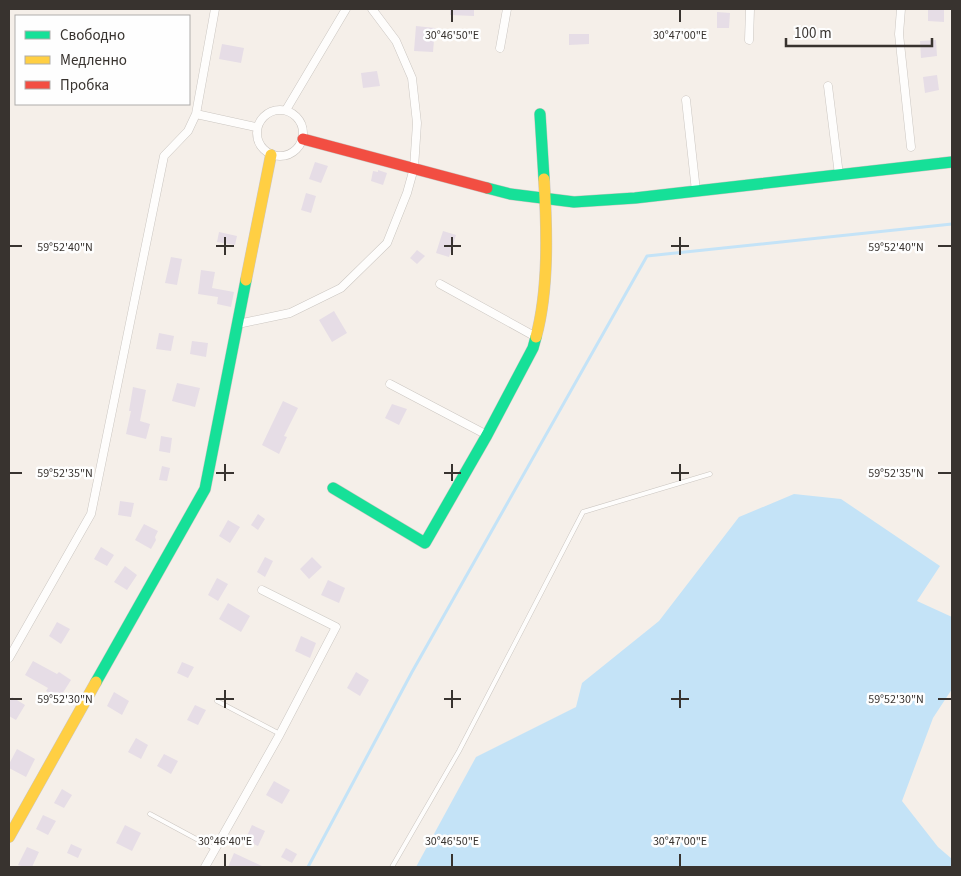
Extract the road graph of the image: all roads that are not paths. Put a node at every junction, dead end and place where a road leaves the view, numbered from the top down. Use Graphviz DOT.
graph roads {
  1 [pos="215,9"];
  2 [pos="346,9"];
  3 [pos="372,9"];
  4 [pos="507,9"];
  5 [pos="750,9"];
  6 [pos="901,9"];
  7 [pos="749,40"];
  8 [pos="500,48"];
  9 [pos="828,86"];
  10 [pos="686,100"];
  11 [pos="286,110"];
  12 [pos="196,114"];
  13 [pos="540,114"];
  14 [pos="256,127"];
  15 [pos="303,139"];
  16 [pos="911,147"];
  17 [pos="271,155"];
  18 [pos="952,162"];
  19 [pos="414,168"];
  20 [pos="839,175"];
  21 [pos="696,191"];
  22 [pos="545,199"];
  23 [pos="440,284"];
  24 [pos="238,324"];
  25 [pos="536,337"];
  26 [pos="390,384"];
  27 [pos="488,435"];
  28 [pos="710,474"];
  29 [pos="333,488"];
  30 [pos="262,590"];
  31 [pos="9,658"];
  32 [pos="217,701"];
  33 [pos="280,734"];
  34 [pos="150,814"];
  35 [pos="9,837"];
  36 [pos="215,849"];
  37 [pos="205,867"];
  38 [pos="392,867"];
  1 -- 12 [label="street"];
  2 -- 11 [label="street"];
  3 -- 19 [label="street"];
  4 -- 8 [label="street"];
  5 -- 7 [label="street"];
  6 -- 16 [label="street"];
  9 -- 20 [label="street"];
  10 -- 21 [label="street"];
  11 -- 14 [label="street"];
  11 -- 15 [label="street"];
  12 -- 14 [label="street"];
  12 -- 31 [label="street"];
  13 -- 22 [label="street"];
  14 -- 17 [label="street"];
  15 -- 17 [label="street"];
  15 -- 19 [label="street"];
  17 -- 24 [label="street"];
  18 -- 20 [label="street"];
  19 -- 22 [label="street"];
  19 -- 24 [label="street"];
  20 -- 21 [label="street"];
  21 -- 22 [label="street"];
  22 -- 25 [label="street"];
  23 -- 25 [label="street"];
  24 -- 35 [label="street"];
  25 -- 27 [label="street"];
  26 -- 27 [label="street"];
  27 -- 29 [label="street"];
  28 -- 38 [label="lane"];
  30 -- 33 [label="street"];
  32 -- 33 [label="lane"];
  33 -- 36 [label="street"];
  34 -- 36 [label="lane"];
  36 -- 37 [label="street"];
}
